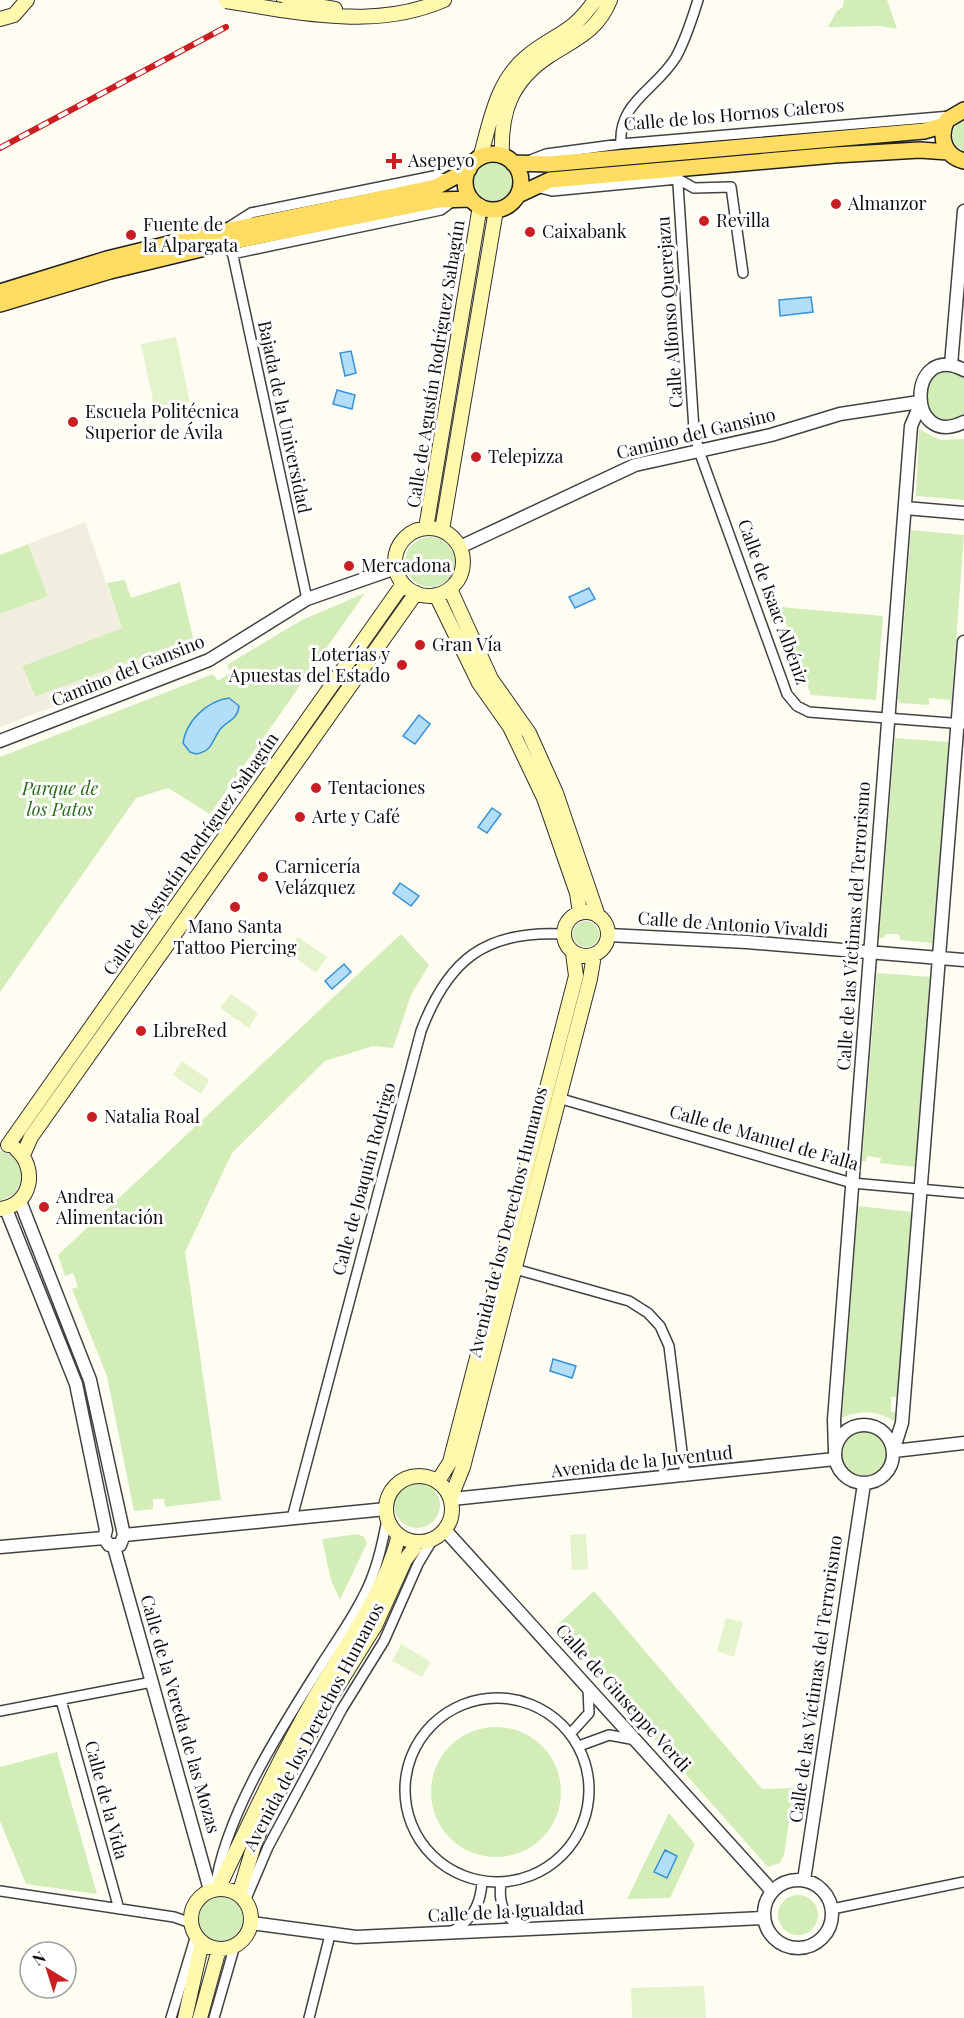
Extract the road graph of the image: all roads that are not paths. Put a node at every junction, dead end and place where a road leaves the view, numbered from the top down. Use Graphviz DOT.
graph roads {
  1 [pos="224,0"];
  2 [pos="417,0"];
  3 [pos="444,0"];
  4 [pos="595,0"];
  5 [pos="610,0"];
  6 [pos="698,0"];
  7 [pos="27,1"];
  8 [pos="287,4"];
  9 [pos="0,19"];
  10 [pos="956,113"];
  11 [pos="621,144"];
  12 [pos="948,152"];
  13 [pos="480,158"];
  14 [pos="513,161"];
  15 [pos="964,161"];
  16 [pos="469,169"];
  17 [pos="677,174"];
  18 [pos="518,195"];
  19 [pos="475,202"];
  20 [pos="496,210"];
  21 [pos="964,211"];
  22 [pos="227,243"];
  23 [pos="743,273"];
  24 [pos="0,291"];
  25 [pos="0,304"];
  26 [pos="951,365"];
  27 [pos="964,369"];
  28 [pos="920,403"];
  29 [pos="964,422"];
  30 [pos="699,451"];
  31 [pos="905,508"];
  32 [pos="964,513"];
  33 [pos="426,528"];
  34 [pos="442,530"];
  35 [pos="460,547"];
  36 [pos="396,568"];
  37 [pos="403,584"];
  38 [pos="450,589"];
  39 [pos="416,593"];
  40 [pos="436,595"];
  41 [pos="308,599"];
  42 [pos="964,642"];
  43 [pos="888,718"];
  44 [pos="961,723"];
  45 [pos="0,741"];
  46 [pos="580,913"];
  47 [pos="598,916"];
  48 [pos="563,934"];
  49 [pos="608,935"];
  50 [pos="573,953"];
  51 [pos="870,953"];
  52 [pos="594,956"];
  53 [pos="939,958"];
  54 [pos="964,960"];
  55 [pos="558,1098"];
  56 [pos="4,1144"];
  57 [pos="23,1155"];
  58 [pos="852,1183"];
  59 [pos="921,1189"];
  60 [pos="964,1193"];
  61 [pos="20,1201"];
  62 [pos="3,1209"];
  63 [pos="515,1269"];
  64 [pos="964,1443"];
  65 [pos="894,1450"];
  66 [pos="835,1455"];
  67 [pos="685,1476"];
  68 [pos="438,1481"];
  69 [pos="864,1484"];
  70 [pos="451,1498"];
  71 [pos="386,1514"];
  72 [pos="292,1518"];
  73 [pos="445,1530"];
  74 [pos="123,1532"];
  75 [pos="105,1534"];
  76 [pos="399,1535"];
  77 [pos="426,1541"];
  78 [pos="114,1546"];
  79 [pos="0,1547"];
  80 [pos="152,1682"];
  81 [pos="588,1686"];
  82 [pos="61,1700"];
  83 [pos="0,1711"];
  84 [pos="571,1733"];
  85 [pos="636,1740"];
  86 [pos="579,1746"];
  87 [pos="804,1880"];
  88 [pos="482,1881"];
  89 [pos="501,1882"];
  90 [pos="964,1882"];
  91 [pos="214,1889"];
  92 [pos="0,1891"];
  93 [pos="772,1891"];
  94 [pos="242,1897"];
  95 [pos="119,1910"];
  96 [pos="832,1910"];
  97 [pos="763,1918"];
  98 [pos="251,1923"];
  99 [pos="524,1929"];
  100 [pos="197,1933"];
  101 [pos="449,1933"];
  102 [pos="330,1935"];
  103 [pos="235,1945"];
  104 [pos="219,1949"];
  105 [pos="171,2018"];
  106 [pos="185,2018"];
  107 [pos="200,2018"];
  108 [pos="214,2018"];
  109 [pos="309,2018"];
  1 -- 8 [label="main road, bridge"];
  2 -- 8 [label="main road"];
  3 -- 8 [label="main road"];
  4 -- 13 [label="main road"];
  5 -- 14 [label="main road"];
  6 -- 11 [label="street"];
  7 -- 9 [label="main road"];
  10 -- 11 [label="street, Calle de los Hornos Caleros"];
  10 -- 12 [label="main road"];
  10 -- 14 [label="main road, Calle de los Hornos Caleros"];
  11 -- 14 [label="street, Calle de los Hornos Caleros"];
  12 -- 15 [label="main road"];
  12 -- 17 [label="main road"];
  13 -- 14 [label="main road"];
  13 -- 16 [label="main road"];
  14 -- 18 [label="main road"];
  16 -- 19 [label="main road"];
  16 -- 22 [label="main road"];
  17 -- 18 [label="main road"];
  17 -- 23 [label="street"];
  17 -- 30 [label="street, Calle Alfonso Querejazu"];
  18 -- 20 [label="main road"];
  19 -- 20 [label="main road"];
  19 -- 22 [label="main road"];
  19 -- 33 [label="main road, Calle de Agustín Rodríguez Sahagún"];
  20 -- 34 [label="main road, Calle de Agustín Rodríguez Sahagún"];
  21 -- 26 [label="street"];
  22 -- 24 [label="main road"];
  22 -- 25 [label="main road"];
  22 -- 41 [label="street, Bajada de la Universidad"];
  26 -- 27 [label="street"];
  26 -- 28 [label="street, Calle de las Víctimas del Terrorismo"];
  28 -- 29 [label="street"];
  28 -- 30 [label="street, Camino del Gansino"];
  28 -- 31 [label="street, Calle de las Víctimas del Terrorismo"];
  30 -- 35 [label="street, Camino del Gansino"];
  30 -- 43 [label="street, Calle de Isaac Albéniz"];
  31 -- 32 [label="street"];
  31 -- 43 [label="street, Calle de las Víctimas del Terrorismo"];
  33 -- 34 [label="main road"];
  33 -- 36 [label="main road"];
  34 -- 35 [label="main road"];
  35 -- 38 [label="main road"];
  36 -- 37 [label="main road"];
  36 -- 41 [label="street, Camino del Gansino"];
  37 -- 39 [label="main road"];
  37 -- 56 [label="main road, Calle de Agustín Rodríguez Sahagún"];
  38 -- 40 [label="main road"];
  38 -- 47 [label="main road"];
  39 -- 40 [label="main road"];
  39 -- 57 [label="main road, Calle de Agustín Rodríguez Sahagún"];
  40 -- 46 [label="main road"];
  41 -- 45 [label="street, Camino del Gansino"];
  42 -- 44 [label="street"];
  43 -- 44 [label="street, Calle de Isaac Albéniz"];
  43 -- 51 [label="street, Calle de las Víctimas del Terrorismo"];
  44 -- 53 [label="street"];
  46 -- 47 [label="main road"];
  46 -- 48 [label="main road"];
  47 -- 49 [label="main road"];
  48 -- 50 [label="main road"];
  48 -- 72 [label="street, Calle de Joaquín Rodrigo"];
  49 -- 51 [label="street, Calle de Antonio Vivaldi"];
  49 -- 52 [label="main road"];
  50 -- 52 [label="main road"];
  50 -- 68 [label="main road, Avenida de los Derechos Humanos"];
  51 -- 53 [label="street, Calle de Antonio Vivaldi"];
  51 -- 58 [label="street, Calle de las Víctimas del Terrorismo"];
  52 -- 55 [label="main road, Avenida de los Derechos Humanos"];
  53 -- 54 [label="street, Calle de Antonio Vivaldi"];
  53 -- 59 [label="street"];
  55 -- 58 [label="street, Calle de Manuel de Falla"];
  55 -- 63 [label="main road, Avenida de los Derechos Humanos"];
  56 -- 57 [label="main road"];
  57 -- 61 [label="main road"];
  58 -- 59 [label="street, Calle de Manuel de Falla"];
  58 -- 66 [label="street, Calle de las Víctimas del Terrorismo"];
  59 -- 60 [label="street, Calle de Manuel de Falla"];
  59 -- 65 [label="street"];
  61 -- 62 [label="main road"];
  61 -- 74 [label="street"];
  62 -- 75 [label="street"];
  63 -- 67 [label="street"];
  63 -- 70 [label="main road, Avenida de los Derechos Humanos"];
  64 -- 65 [label="street"];
  65 -- 66 [label="street"];
  65 -- 69 [label="street"];
  66 -- 67 [label="street, Avenida de la Juventud"];
  66 -- 69 [label="street"];
  67 -- 70 [label="street, Avenida de la Juventud"];
  68 -- 70 [label="main road"];
  68 -- 71 [label="main road"];
  69 -- 87 [label="street, Calle de las Víctimas del Terrorismo"];
  70 -- 73 [label="main road"];
  71 -- 72 [label="street"];
  71 -- 76 [label="main road"];
  71 -- 91 [label="street, Avenida de los Derechos Humanos"];
  72 -- 74 [label="street"];
  73 -- 77 [label="main road"];
  73 -- 81 [label="street, Calle de Giuseppe Verdi"];
  74 -- 75 [label="street"];
  74 -- 78 [label="street"];
  75 -- 78 [label="street"];
  75 -- 79 [label="street"];
  76 -- 77 [label="main road"];
  76 -- 91 [label="main road, Avenida de los Derechos Humanos"];
  77 -- 94 [label="main road, Avenida de los Derechos Humanos"];
  78 -- 80 [label="street, Calle de la Vereda de las Mozas"];
  80 -- 82 [label="street"];
  80 -- 91 [label="street, Calle de la Vereda de las Mozas"];
  81 -- 84 [label="street"];
  81 -- 85 [label="street, Calle de Giuseppe Verdi"];
  82 -- 83 [label="street"];
  82 -- 95 [label="street, Calle de la Vida"];
  84 -- 86 [label="street"];
  84 -- 88 [label="street"];
  85 -- 86 [label="street"];
  85 -- 93 [label="street, Calle de Giuseppe Verdi"];
  86 -- 89 [label="street"];
  87 -- 93 [label="street"];
  87 -- 96 [label="street"];
  88 -- 89 [label="street"];
  88 -- 101 [label="street"];
  89 -- 99 [label="street"];
  90 -- 96 [label="street"];
  91 -- 94 [label="main road"];
  91 -- 100 [label="main road"];
  92 -- 95 [label="street"];
  93 -- 97 [label="street"];
  94 -- 98 [label="main road"];
  95 -- 100 [label="street"];
  96 -- 97 [label="street"];
  97 -- 99 [label="street, Calle de la Igualdad"];
  98 -- 102 [label="street, Calle de la Igualdad"];
  98 -- 103 [label="main road"];
  99 -- 101 [label="street, Calle de la Igualdad"];
  100 -- 104 [label="main road"];
  100 -- 105 [label="street"];
  100 -- 106 [label="main road"];
  101 -- 102 [label="street, Calle de la Igualdad"];
  102 -- 109 [label="street"];
  103 -- 104 [label="main road"];
  103 -- 108 [label="street"];
  104 -- 107 [label="main road"];
}
